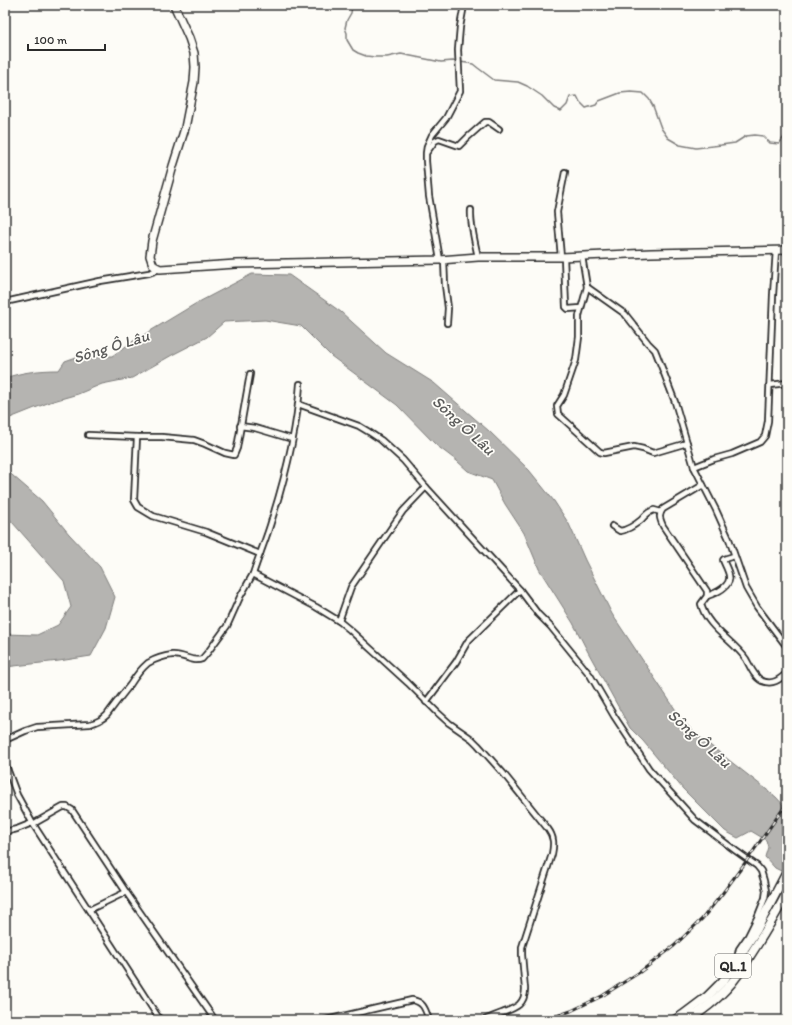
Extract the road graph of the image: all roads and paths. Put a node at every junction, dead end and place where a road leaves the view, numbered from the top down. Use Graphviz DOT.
graph roads {
  1 [pos="174,5"];
  2 [pos="464,5"];
  3 [pos="499,129"];
  4 [pos="426,153"];
  5 [pos="565,172"];
  6 [pos="471,210"];
  7 [pos="776,250"];
  8 [pos="787,250"];
  9 [pos="582,256"];
  10 [pos="478,257"];
  11 [pos="563,257"];
  12 [pos="442,260"];
  13 [pos="160,269"];
  14 [pos="587,287"];
  15 [pos="5,302"];
  16 [pos="581,308"];
  17 [pos="447,323"];
  18 [pos="250,374"];
  19 [pos="787,383"];
  20 [pos="300,384"];
  21 [pos="770,385"];
  22 [pos="298,404"];
  23 [pos="240,426"];
  24 [pos="88,435"];
  25 [pos="137,437"];
  26 [pos="292,439"];
  27 [pos="687,443"];
  28 [pos="694,467"];
  29 [pos="703,485"];
  30 [pos="426,487"];
  31 [pos="660,512"];
  32 [pos="612,526"];
  33 [pos="260,554"];
  34 [pos="734,556"];
  35 [pos="253,574"];
  36 [pos="520,590"];
  37 [pos="708,596"];
  38 [pos="339,621"];
  39 [pos="787,647"];
  40 [pos="787,673"];
  41 [pos="426,702"];
  42 [pos="5,740"];
  43 [pos="5,763"];
  44 [pos="33,824"];
  45 [pos="5,832"];
  46 [pos="787,872"];
  47 [pos="126,892"];
  48 [pos="785,897"];
  49 [pos="89,910"];
  50 [pos="739,958"];
  51 [pos="160,1020"];
  52 [pos="215,1020"];
  53 [pos="326,1020"];
  54 [pos="428,1020"];
  55 [pos="484,1020"];
  56 [pos="675,1020"];
  57 [pos="688,1020"];
  1 -- 13 [label="main road"];
  2 -- 4 [label="street"];
  3 -- 4 [label="street"];
  4 -- 12 [label="street"];
  5 -- 11 [label="street"];
  6 -- 10 [label="street"];
  7 -- 8 [label="main road"];
  7 -- 9 [label="main road"];
  7 -- 21 [label="street"];
  9 -- 11 [label="main road"];
  9 -- 14 [label="street"];
  10 -- 11 [label="main road"];
  10 -- 12 [label="main road"];
  11 -- 16 [label="street"];
  12 -- 13 [label="main road"];
  12 -- 17 [label="street"];
  13 -- 15 [label="street"];
  14 -- 16 [label="street"];
  14 -- 27 [label="street"];
  16 -- 27 [label="street"];
  18 -- 23 [label="street"];
  19 -- 21 [label="street"];
  20 -- 22 [label="street"];
  21 -- 28 [label="street"];
  22 -- 26 [label="street"];
  22 -- 30 [label="street"];
  23 -- 25 [label="street"];
  23 -- 26 [label="street"];
  24 -- 25 [label="street"];
  25 -- 33 [label="street"];
  26 -- 33 [label="street"];
  27 -- 28 [label="street"];
  28 -- 29 [label="street"];
  29 -- 31 [label="street"];
  29 -- 34 [label="street"];
  30 -- 36 [label="street"];
  30 -- 38 [label="street"];
  31 -- 32 [label="street"];
  31 -- 37 [label="street"];
  33 -- 35 [label="street"];
  34 -- 37 [label="street"];
  34 -- 39 [label="street"];
  35 -- 38 [label="street"];
  35 -- 42 [label="street"];
  36 -- 41 [label="street"];
  36 -- 50 [label="street"];
  37 -- 40 [label="street"];
  38 -- 41 [label="street"];
  41 -- 55 [label="street"];
  43 -- 44 [label="street"];
  44 -- 45 [label="street"];
  44 -- 47 [label="street"];
  44 -- 49 [label="street"];
  46 -- 50 [label="highway, QL.1"];
  47 -- 49 [label="street"];
  47 -- 52 [label="street"];
  48 -- 57 [label="highway, QL.1"];
  49 -- 51 [label="street"];
  50 -- 56 [label="highway, QL.1"];
  53 -- 54 [label="street"];
}
